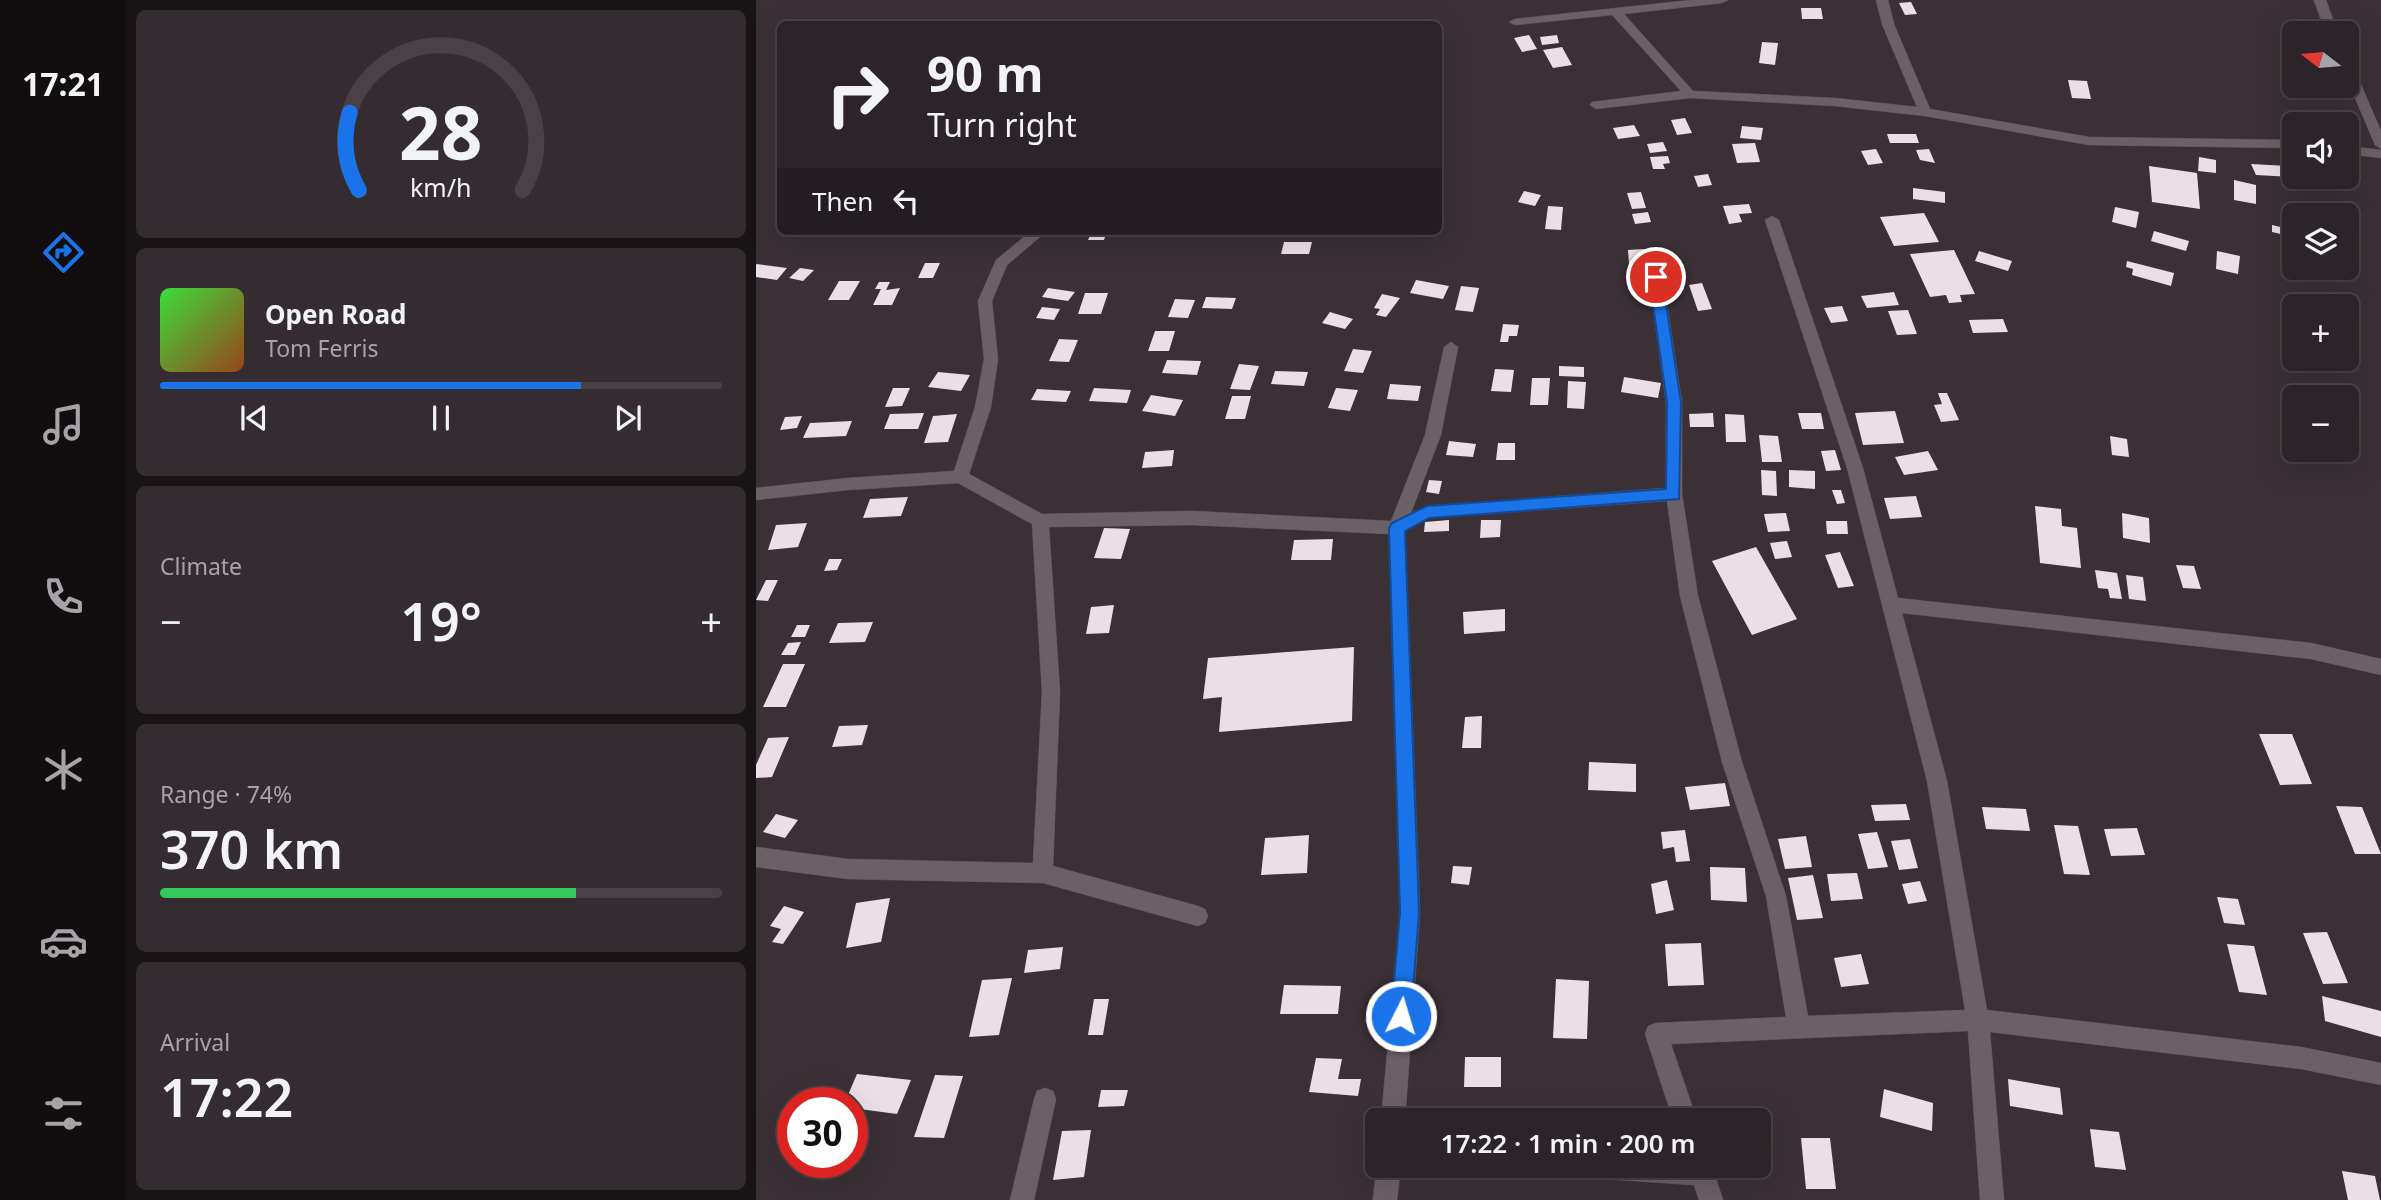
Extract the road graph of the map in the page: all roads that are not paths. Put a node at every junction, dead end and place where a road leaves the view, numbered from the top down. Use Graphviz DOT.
graph roads {
  1 [pos="1722,0"];
  2 [pos="1882,0"];
  3 [pos="2320,0"];
  4 [pos="1614,10"];
  5 [pos="2328,21"];
  6 [pos="1515,22"];
  7 [pos="1690,94"];
  8 [pos="2359,94"];
  9 [pos="1596,106"];
  10 [pos="1925,112"];
  11 [pos="2282,144"];
  12 [pos="2381,145"];
  13 [pos="2359,151"];
  14 [pos="2381,154"];
  15 [pos="1772,220"];
  16 [pos="1035,235"];
  17 [pos="1656,277"];
  18 [pos="1451,347"];
  19 [pos="960,477"];
  20 [pos="756,494"];
  21 [pos="1674,495"];
  22 [pos="1040,521"];
  23 [pos="1397,528"];
  24 [pos="1893,605"];
  25 [pos="2381,667"];
  26 [pos="756,857"];
  27 [pos="1043,873"];
  28 [pos="1198,916"];
  29 [pos="1978,1020"];
  30 [pos="1800,1027"];
  31 [pos="2381,1074"];
  32 [pos="1045,1099"];
  33 [pos="1394,1108"];
  34 [pos="1681,1108"];
  35 [pos="1388,1178"];
  36 [pos="1704,1178"];
  37 [pos="1021,1200"];
  38 [pos="1385,1200"];
  39 [pos="1711,1200"];
  40 [pos="1992,1200"];
  1 -- 4 [label="street"];
  2 -- 10 [label="street"];
  3 -- 5 [label="street"];
  4 -- 6 [label="street"];
  4 -- 7 [label="street"];
  7 -- 9 [label="street"];
  7 -- 10 [label="street"];
  8 -- 12 [label="street"];
  10 -- 11 [label="street"];
  13 -- 14 [label="street"];
  15 -- 24 [label="street"];
  16 -- 19 [label="street"];
  17 -- 21 [label="street"];
  18 -- 23 [label="street"];
  19 -- 20 [label="street"];
  19 -- 22 [label="street"];
  21 -- 23 [label="street"];
  21 -- 30 [label="street"];
  22 -- 23 [label="street"];
  22 -- 27 [label="street"];
  23 -- 33 [label="street"];
  24 -- 25 [label="street"];
  24 -- 29 [label="street"];
  26 -- 27 [label="street"];
  27 -- 28 [label="street"];
  29 -- 30 [label="street"];
  29 -- 31 [label="street"];
  29 -- 40 [label="street"];
  30 -- 34 [label="street"];
  32 -- 37 [label="street"];
  35 -- 38 [label="street"];
  36 -- 39 [label="street"];
}
